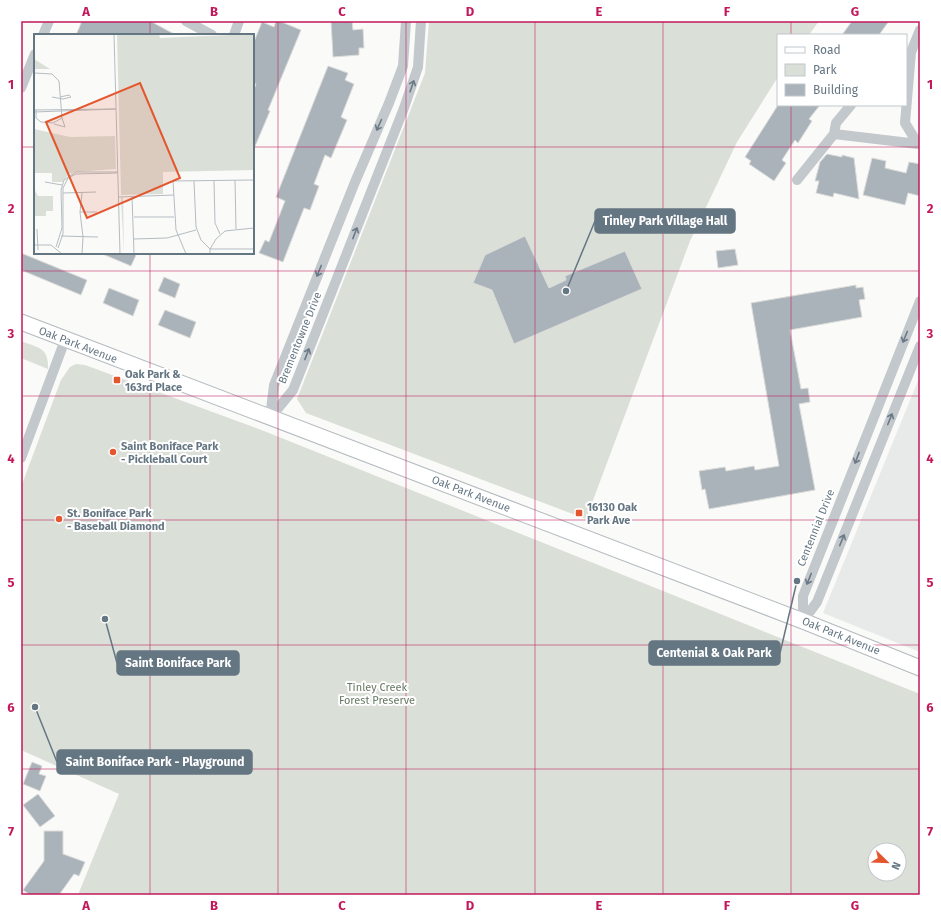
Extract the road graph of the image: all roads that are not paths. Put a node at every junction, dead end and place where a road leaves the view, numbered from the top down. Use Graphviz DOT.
graph roads {
  1 [pos="49,21"];
  2 [pos="186,21"];
  3 [pos="239,21"];
  4 [pos="406,21"];
  5 [pos="422,21"];
  6 [pos="920,30"];
  7 [pos="43,34"];
  8 [pos="210,34"];
  9 [pos="234,34"];
  10 [pos="908,54"];
  11 [pos="34,56"];
  12 [pos="907,77"];
  13 [pos="21,88"];
  14 [pos="389,103"];
  15 [pos="850,106"];
  16 [pos="906,106"];
  17 [pos="404,108"];
  18 [pos="834,134"];
  19 [pos="919,144"];
  20 [pos="797,180"];
  21 [pos="920,301"];
  22 [pos="21,322"];
  23 [pos="65,340"];
  24 [pos="920,346"];
  25 [pos="270,418"];
  26 [pos="22,455"];
  27 [pos="803,621"];
  28 [pos="920,668"];
  1 -- 7 [label="street"];
  2 -- 8 [label="street"];
  3 -- 9 [label="street"];
  4 -- 14 [label="street, Brementowne Drive"];
  17 -- 5 [label="street, Brementowne Drive, one-way"];
  6 -- 10 [label="street"];
  10 -- 12 [label="street"];
  11 -- 13 [label="street"];
  14 -- 17 [label="street"];
  14 -- 25 [label="street, Brementowne Drive, one-way"];
  15 -- 18 [label="street"];
  16 -- 19 [label="street"];
  25 -- 17 [label="street, Brementowne Drive, one-way"];
  18 -- 19 [label="street"];
  18 -- 20 [label="street"];
  21 -- 27 [label="street, Centennial Drive, one-way"];
  22 -- 23 [label="street, Oak Park Avenue"];
  23 -- 25 [label="street, Oak Park Avenue"];
  23 -- 26 [label="street"];
  27 -- 24 [label="street, one-way"];
  25 -- 27 [label="street, Oak Park Avenue"];
  27 -- 28 [label="street, Oak Park Avenue"];
}
